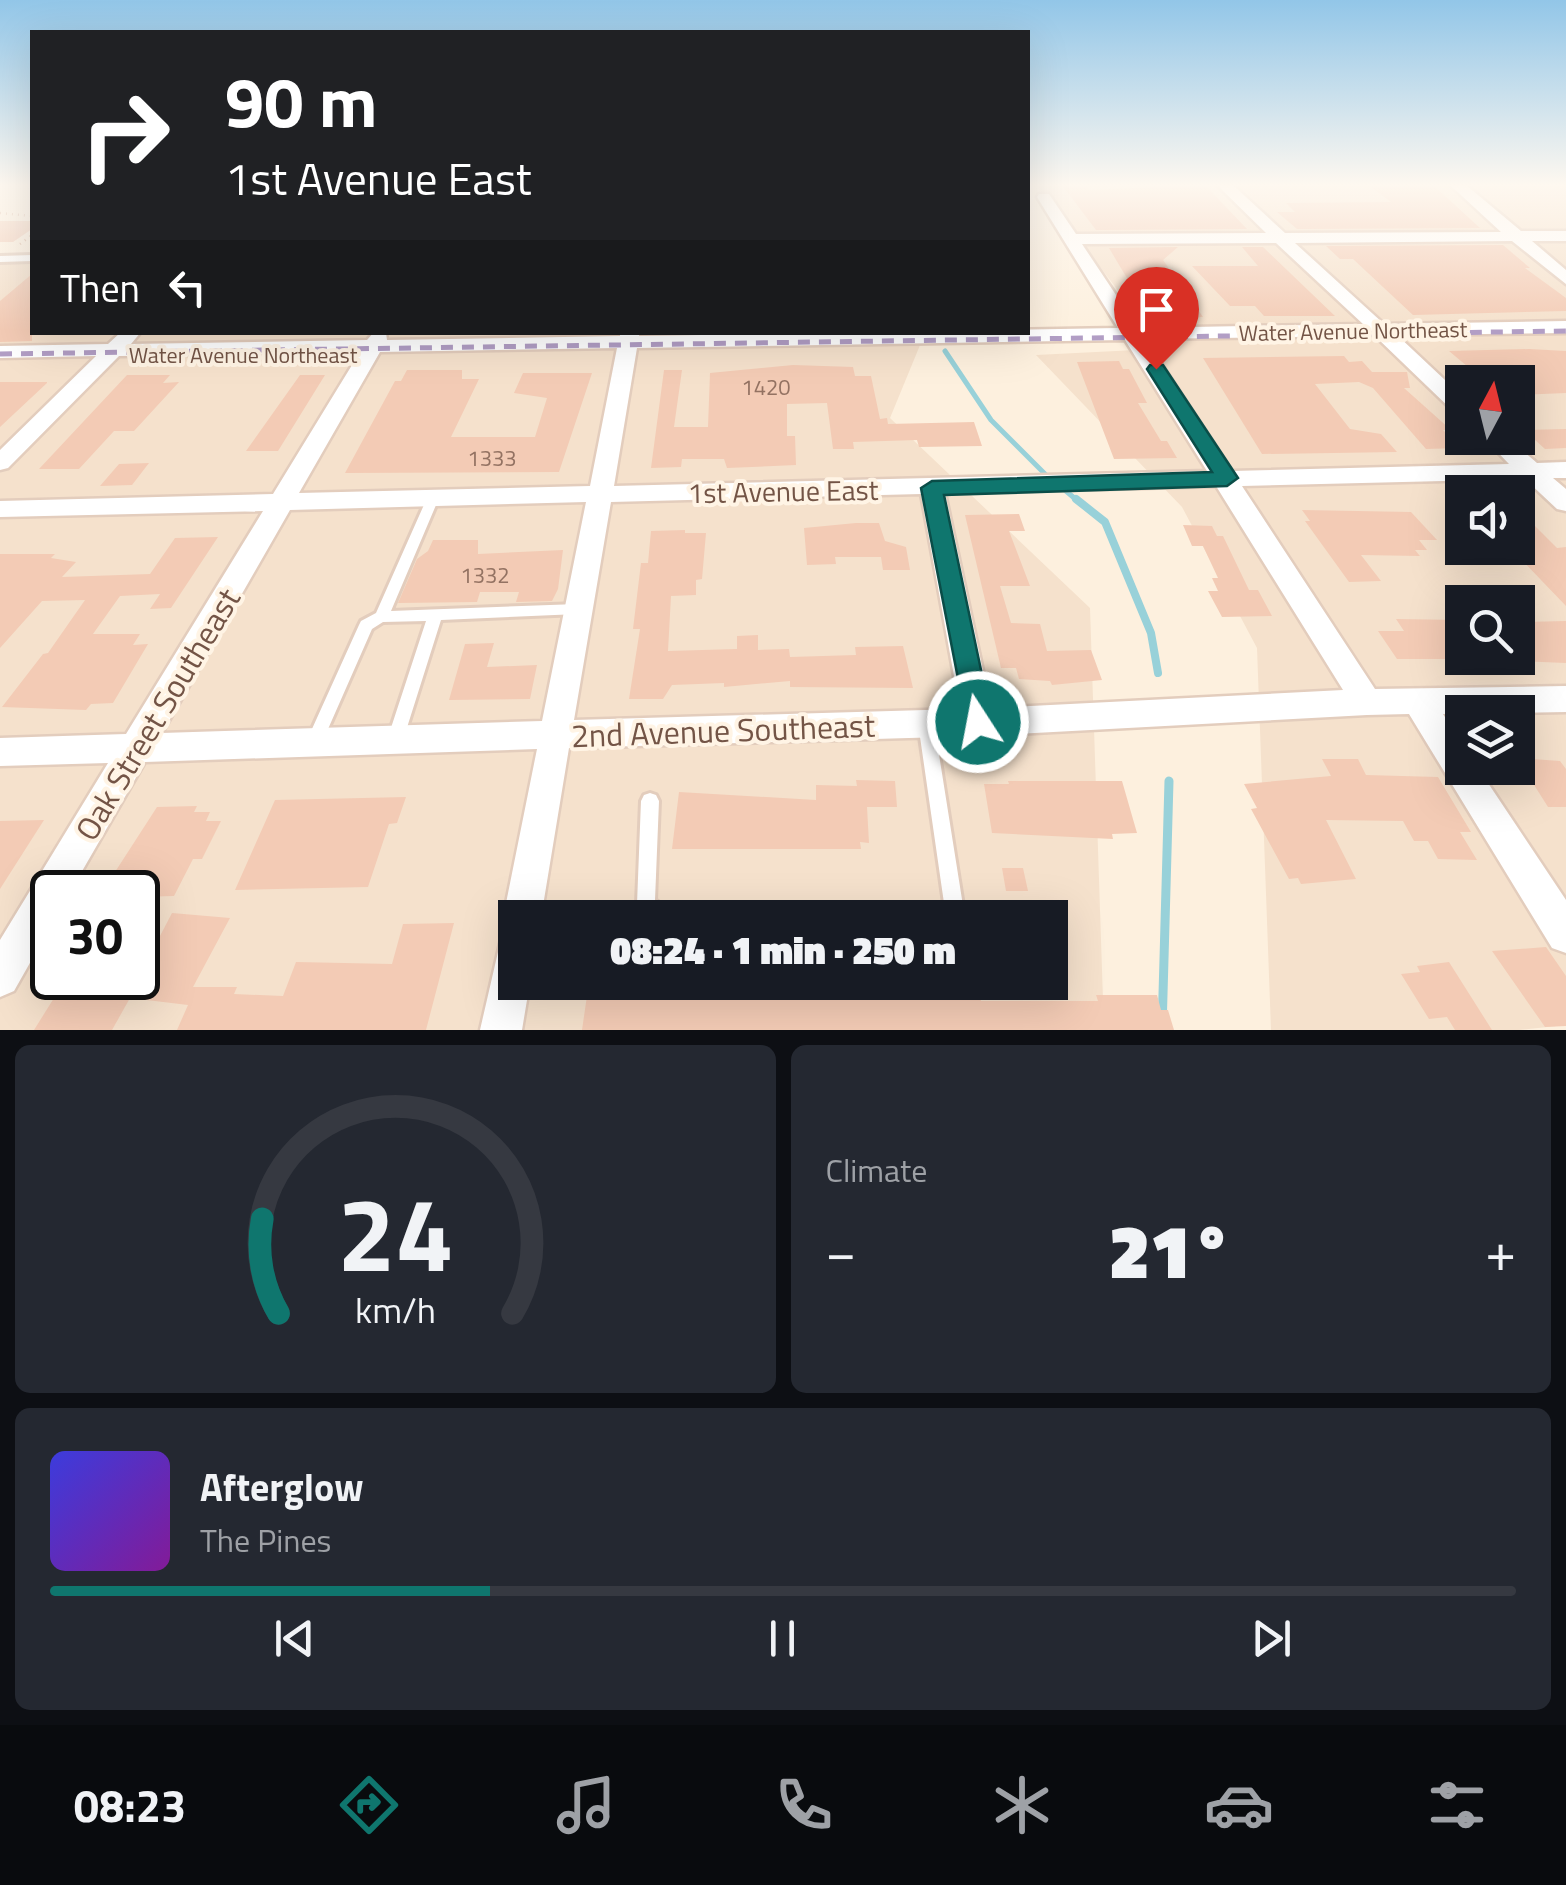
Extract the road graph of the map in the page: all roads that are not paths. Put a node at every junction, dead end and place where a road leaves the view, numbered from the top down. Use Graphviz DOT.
graph roads {
  1 [pos="1068,233"];
  2 [pos="1514,234"];
  3 [pos="1278,235"];
  4 [pos="1566,236"];
  5 [pos="1072,239"];
  6 [pos="30,258"];
  7 [pos="0,259"];
  8 [pos="1566,280"];
  9 [pos="1566,327"];
  10 [pos="1383,334"];
  11 [pos="129,335"];
  12 [pos="1566,335"];
  13 [pos="1136,338"];
  14 [pos="880,339"];
  15 [pos="628,342"];
  16 [pos="375,344"];
  17 [pos="111,353"];
  18 [pos="0,355"];
  19 [pos="1445,391"];
  20 [pos="1514,455"];
  21 [pos="0,463"];
  22 [pos="1566,470"];
  23 [pos="1531,471"];
  24 [pos="1227,478"];
  25 [pos="932,488"];
  26 [pos="603,494"];
  27 [pos="433,498"];
  28 [pos="282,502"];
  29 [pos="1566,503"];
  30 [pos="0,508"];
  31 [pos="580,609"];
  32 [pos="435,616"];
  33 [pos="382,617"];
  34 [pos="1566,699"];
  35 [pos="1416,700"];
  36 [pos="1367,702"];
  37 [pos="978,722"];
  38 [pos="926,723"];
  39 [pos="555,736"];
  40 [pos="395,740"];
  41 [pos="313,743"];
  42 [pos="137,748"];
  43 [pos="0,752"];
  44 [pos="650,802"];
  45 [pos="525,900"];
  46 [pos="1566,934"];
  47 [pos="0,977"];
  48 [pos="507,1000"];
  49 [pos="501,1030"];
  1 -- 5 [label="street"];
  2 -- 3 [label="street"];
  2 -- 4 [label="street"];
  2 -- 8 [label="street"];
  3 -- 5 [label="street"];
  3 -- 10 [label="street"];
  5 -- 13 [label="street"];
  6 -- 7 [label="lane"];
  9 -- 10 [label="street, Water Avenue Northeast"];
  10 -- 12 [label="street, Water Avenue Northeast"];
  10 -- 13 [label="street, Water Avenue Northeast"];
  10 -- 19 [label="street"];
  11 -- 17 [label="street"];
  13 -- 14 [label="street, Water Avenue Northeast"];
  13 -- 24 [label="street"];
  14 -- 15 [label="street, Water Avenue Northeast"];
  15 -- 16 [label="street, Water Avenue Northeast"];
  15 -- 26 [label="street"];
  16 -- 17 [label="street, Water Avenue Northeast"];
  16 -- 28 [label="street, Oak Street Southeast"];
  17 -- 18 [label="street, Water Avenue Northeast"];
  17 -- 21 [label="street"];
  20 -- 23 [label="street"];
  22 -- 23 [label="street, 1st Avenue East"];
  23 -- 24 [label="street, 1st Avenue East"];
  23 -- 29 [label="street"];
  24 -- 25 [label="street, 1st Avenue East"];
  24 -- 36 [label="street"];
  25 -- 26 [label="street, 1st Avenue East"];
  25 -- 37 [label="street"];
  26 -- 27 [label="street, 1st Avenue East"];
  26 -- 31 [label="street"];
  27 -- 28 [label="street, 1st Avenue East"];
  27 -- 33 [label="lane"];
  28 -- 30 [label="street, 1st Avenue East"];
  28 -- 42 [label="street, Oak Street Southeast"];
  31 -- 32 [label="lane"];
  31 -- 39 [label="street"];
  32 -- 33 [label="lane"];
  32 -- 40 [label="lane"];
  33 -- 41 [label="lane"];
  34 -- 35 [label="street, 2nd Avenue Southeast"];
  35 -- 36 [label="street, 2nd Avenue Southeast"];
  35 -- 46 [label="street"];
  36 -- 37 [label="street, 2nd Avenue Southeast"];
  37 -- 38 [label="street, 2nd Avenue Southeast"];
  38 -- 39 [label="street, 2nd Avenue Southeast"];
  38 -- 44 [label="lane"];
  39 -- 40 [label="street, 2nd Avenue Southeast"];
  39 -- 45 [label="street"];
  40 -- 41 [label="street, 2nd Avenue Southeast"];
  41 -- 42 [label="street, 2nd Avenue Southeast"];
  42 -- 43 [label="street, 2nd Avenue Southeast"];
  42 -- 47 [label="street, Oak Street Southeast"];
  48 -- 49 [label="street"];
}
